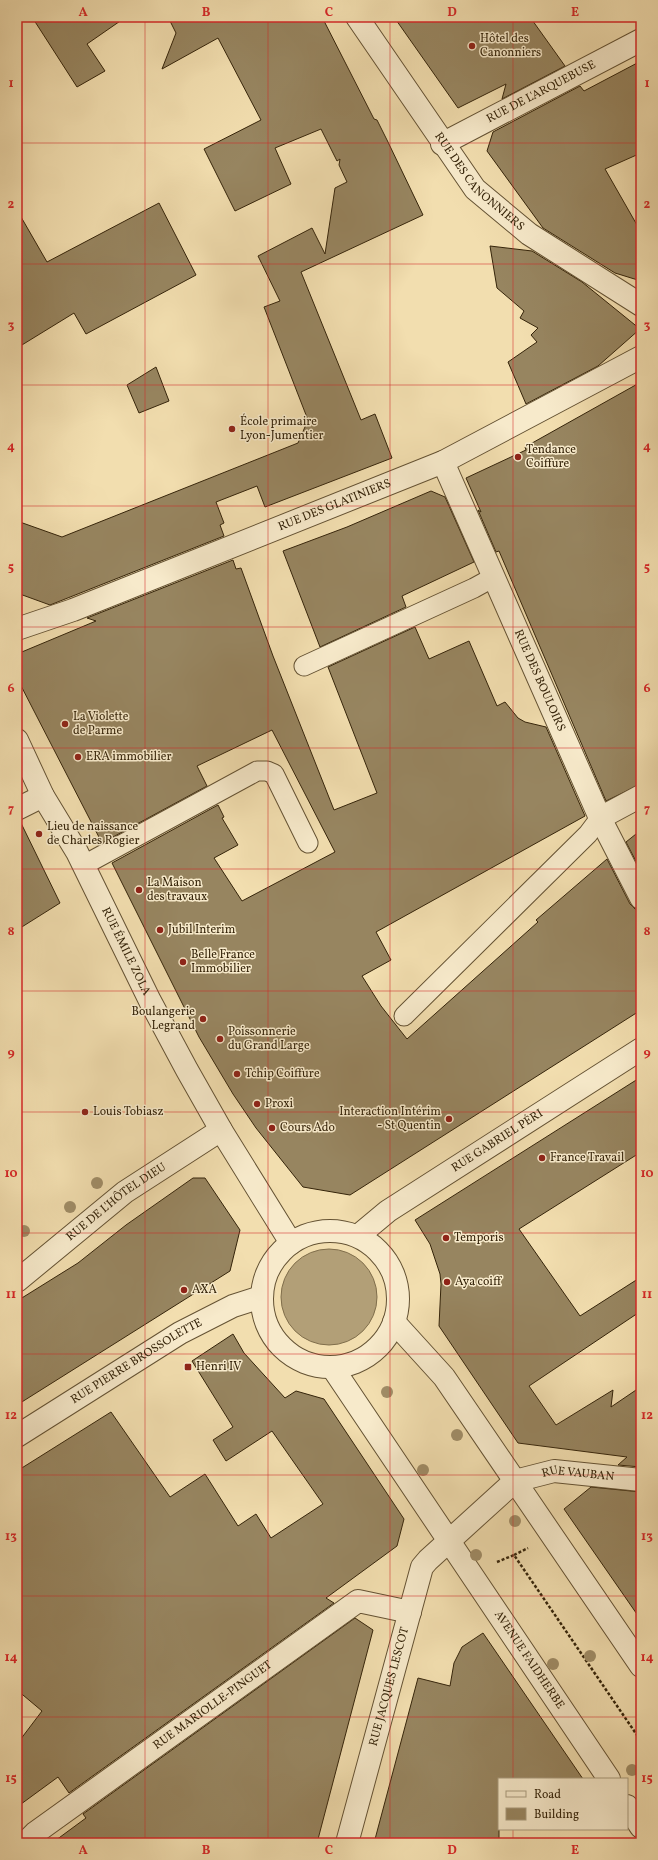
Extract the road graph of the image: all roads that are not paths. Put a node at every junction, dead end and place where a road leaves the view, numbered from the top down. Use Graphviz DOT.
graph roads {
  1 [pos="357,17"];
  2 [pos="641,40"];
  3 [pos="442,144"];
  4 [pos="641,305"];
  5 [pos="641,357"];
  6 [pos="443,462"];
  7 [pos="494,577"];
  8 [pos="17,629"];
  9 [pos="304,666"];
  10 [pos="17,740"];
  11 [pos="43,796"];
  12 [pos="641,796"];
  13 [pos="17,809"];
  14 [pos="600,818"];
  15 [pos="308,843"];
  16 [pos="84,865"];
  17 [pos="641,898"];
  18 [pos="404,1016"];
  19 [pos="641,1050"];
  20 [pos="221,1130"];
  21 [pos="358,1236"];
  22 [pos="291,1243"];
  23 [pos="17,1281"];
  24 [pos="262,1297"];
  25 [pos="394,1322"];
  26 [pos="332,1367"];
  27 [pos="17,1436"];
  28 [pos="641,1480"];
  29 [pos="515,1481"];
  30 [pos="449,1540"];
  31 [pos="410,1612"];
  32 [pos="641,1666"];
  33 [pos="608,1778"];
  34 [pos="628,1808"];
  35 [pos="641,1827"];
  36 [pos="25,1843"];
  37 [pos="347,1843"];
  1 -- 3 [label="street, RUE DES CANONNIERS"];
  2 -- 3 [label="street, RUE DE L'ARQUEBUSE"];
  3 -- 4 [label="street, RUE DES CANONNIERS"];
  5 -- 6 [label="street, RUE DES GLATINIERS"];
  6 -- 7 [label="street, RUE DES BOULOIRS"];
  6 -- 8 [label="street, RUE DES GLATINIERS"];
  7 -- 9 [label="lane"];
  7 -- 14 [label="street, RUE DES BOULOIRS"];
  10 -- 11 [label="street, RUE ÉMILE ZOLA"];
  11 -- 13 [label="street"];
  11 -- 16 [label="street, RUE ÉMILE ZOLA"];
  12 -- 14 [label="street"];
  14 -- 17 [label="street, RUE DES BOULOIRS"];
  14 -- 18 [label="lane"];
  15 -- 16 [label="lane"];
  16 -- 20 [label="street, RUE ÉMILE ZOLA"];
  19 -- 21 [label="street, RUE GABRIEL PÉRI"];
  20 -- 22 [label="street, RUE ÉMILE ZOLA"];
  20 -- 23 [label="street, RUE DE L'HÔTEL DIEU"];
  21 -- 22 [label="street"];
  21 -- 25 [label="street"];
  22 -- 24 [label="street"];
  24 -- 26 [label="street"];
  24 -- 27 [label="street, RUE PIERRE BROSSOLETTE"];
  25 -- 26 [label="street"];
  25 -- 29 [label="street"];
  26 -- 30 [label="street, AVENUE FAIDHERBE"];
  28 -- 29 [label="street, RUE VAUBAN"];
  29 -- 30 [label="street"];
  29 -- 32 [label="street"];
  30 -- 31 [label="street, RUE JACQUES LESCOT"];
  30 -- 33 [label="street, AVENUE FAIDHERBE"];
  31 -- 36 [label="street, RUE MARIOLLE-PINGUET"];
  31 -- 37 [label="street, RUE JACQUES LESCOT"];
  34 -- 35 [label="street"];
}
